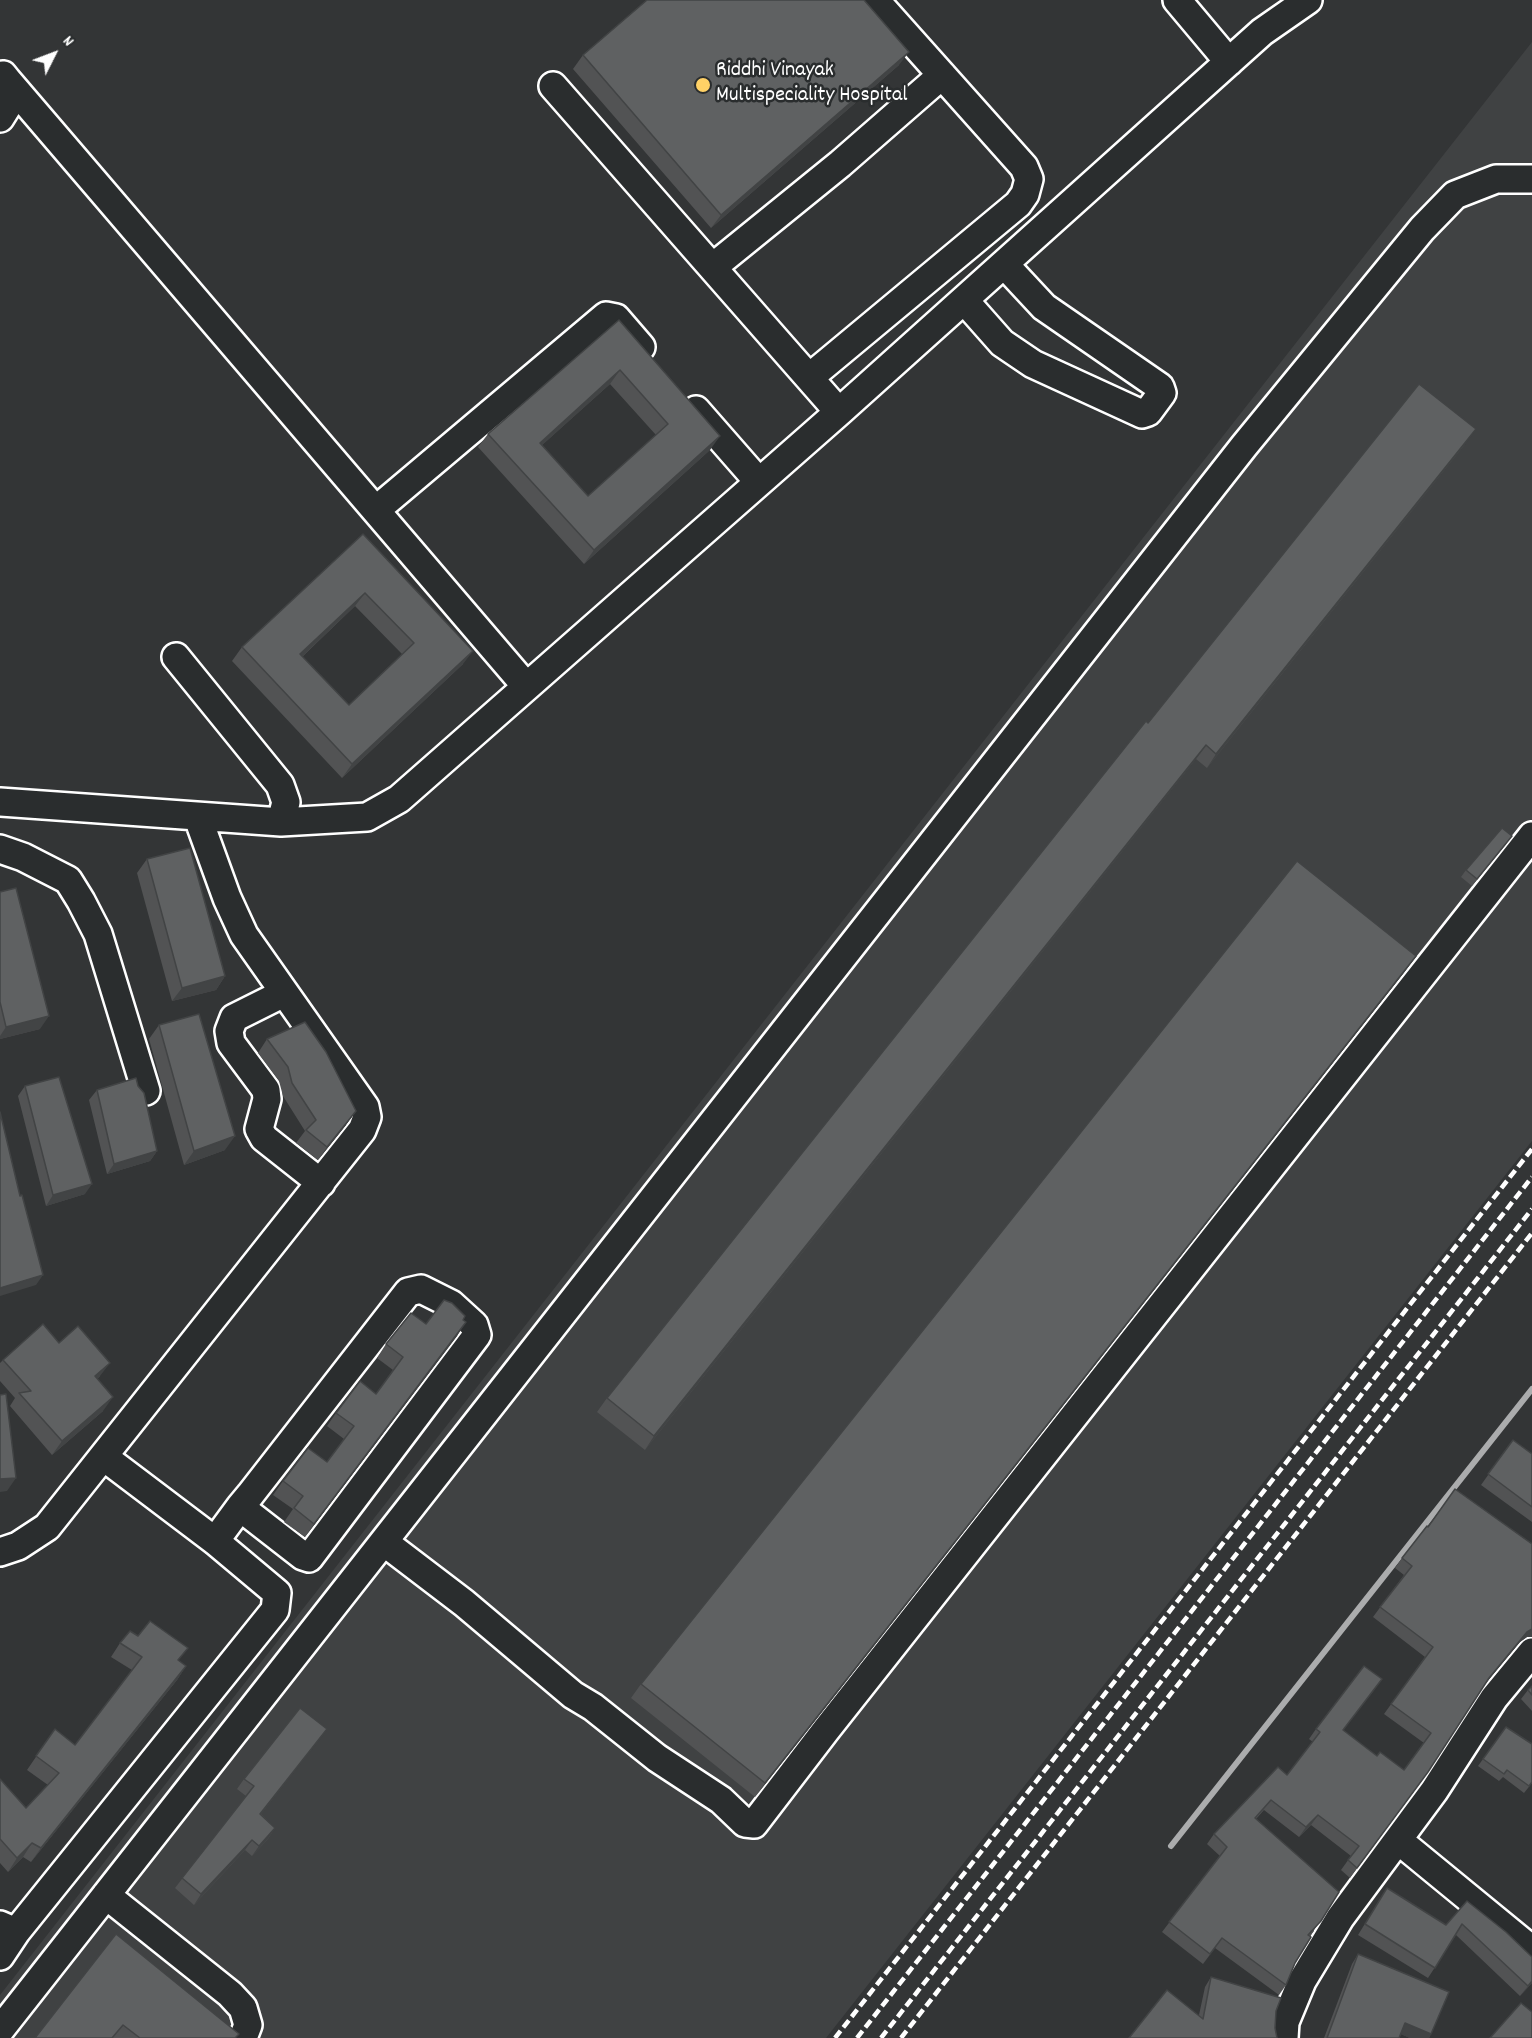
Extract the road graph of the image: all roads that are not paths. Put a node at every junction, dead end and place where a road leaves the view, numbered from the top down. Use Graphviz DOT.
graph roads {
  1 [pos="875,0"];
  2 [pos="1177,0"];
  3 [pos="1308,0"];
  4 [pos="1229,62"];
  5 [pos="942,75"];
  6 [pos="4,76"];
  7 [pos="553,86"];
  8 [pos="0,118"];
  9 [pos="1532,179"];
  10 [pos="1004,264"];
  11 [pos="713,267"];
  12 [pos="964,300"];
  13 [pos="661,369"];
  14 [pos="810,377"];
  15 [pos="684,395"];
  16 [pos="839,412"];
  17 [pos="759,482"];
  18 [pos="376,510"];
  19 [pos="176,657"];
  20 [pos="526,686"];
  21 [pos="6,807"];
  22 [pos="198,818"];
  23 [pos="281,822"];
  24 [pos="1532,836"];
  25 [pos="0,849"];
  26 [pos="284,993"];
  27 [pos="146,1090"];
  28 [pos="321,1183"];
  29 [pos="104,1457"];
  30 [pos="240,1507"];
  31 [pos="215,1541"];
  32 [pos="384,1542"];
  33 [pos="0,1552"];
  34 [pos="1532,1652"];
  35 [pos="1398,1840"];
  36 [pos="106,1895"];
  37 [pos="8,1928"];
  38 [pos="1532,1950"];
  39 [pos="0,1956"];
  40 [pos="0,2030"];
  41 [pos="243,2038"];
  42 [pos="1284,2038"];
  1 -- 5 [label="street"];
  2 -- 4 [label="street"];
  3 -- 4 [label="street"];
  4 -- 10 [label="street"];
  5 -- 11 [label="street"];
  5 -- 14 [label="street"];
  6 -- 8 [label="street"];
  6 -- 18 [label="street"];
  7 -- 11 [label="street"];
  9 -- 32 [label="street"];
  10 -- 12 [label="street"];
  10 -- 12 [label="street"];
  11 -- 14 [label="street"];
  12 -- 16 [label="street"];
  13 -- 18 [label="street"];
  14 -- 16 [label="street"];
  15 -- 17 [label="street"];
  16 -- 17 [label="street"];
  17 -- 20 [label="street"];
  18 -- 20 [label="street"];
  19 -- 23 [label="street"];
  20 -- 23 [label="street"];
  21 -- 22 [label="street"];
  22 -- 23 [label="street"];
  22 -- 26 [label="street"];
  24 -- 32 [label="street"];
  25 -- 27 [label="street"];
  26 -- 28 [label="street"];
  26 -- 28 [label="street"];
  28 -- 29 [label="street"];
  29 -- 31 [label="street"];
  29 -- 33 [label="street"];
  30 -- 30 [label="street"];
  30 -- 31 [label="street"];
  31 -- 37 [label="street"];
  32 -- 36 [label="street"];
  34 -- 35 [label="street"];
  35 -- 38 [label="street"];
  35 -- 42 [label="street"];
  36 -- 40 [label="street"];
  36 -- 41 [label="street"];
  37 -- 39 [label="street"];
}
